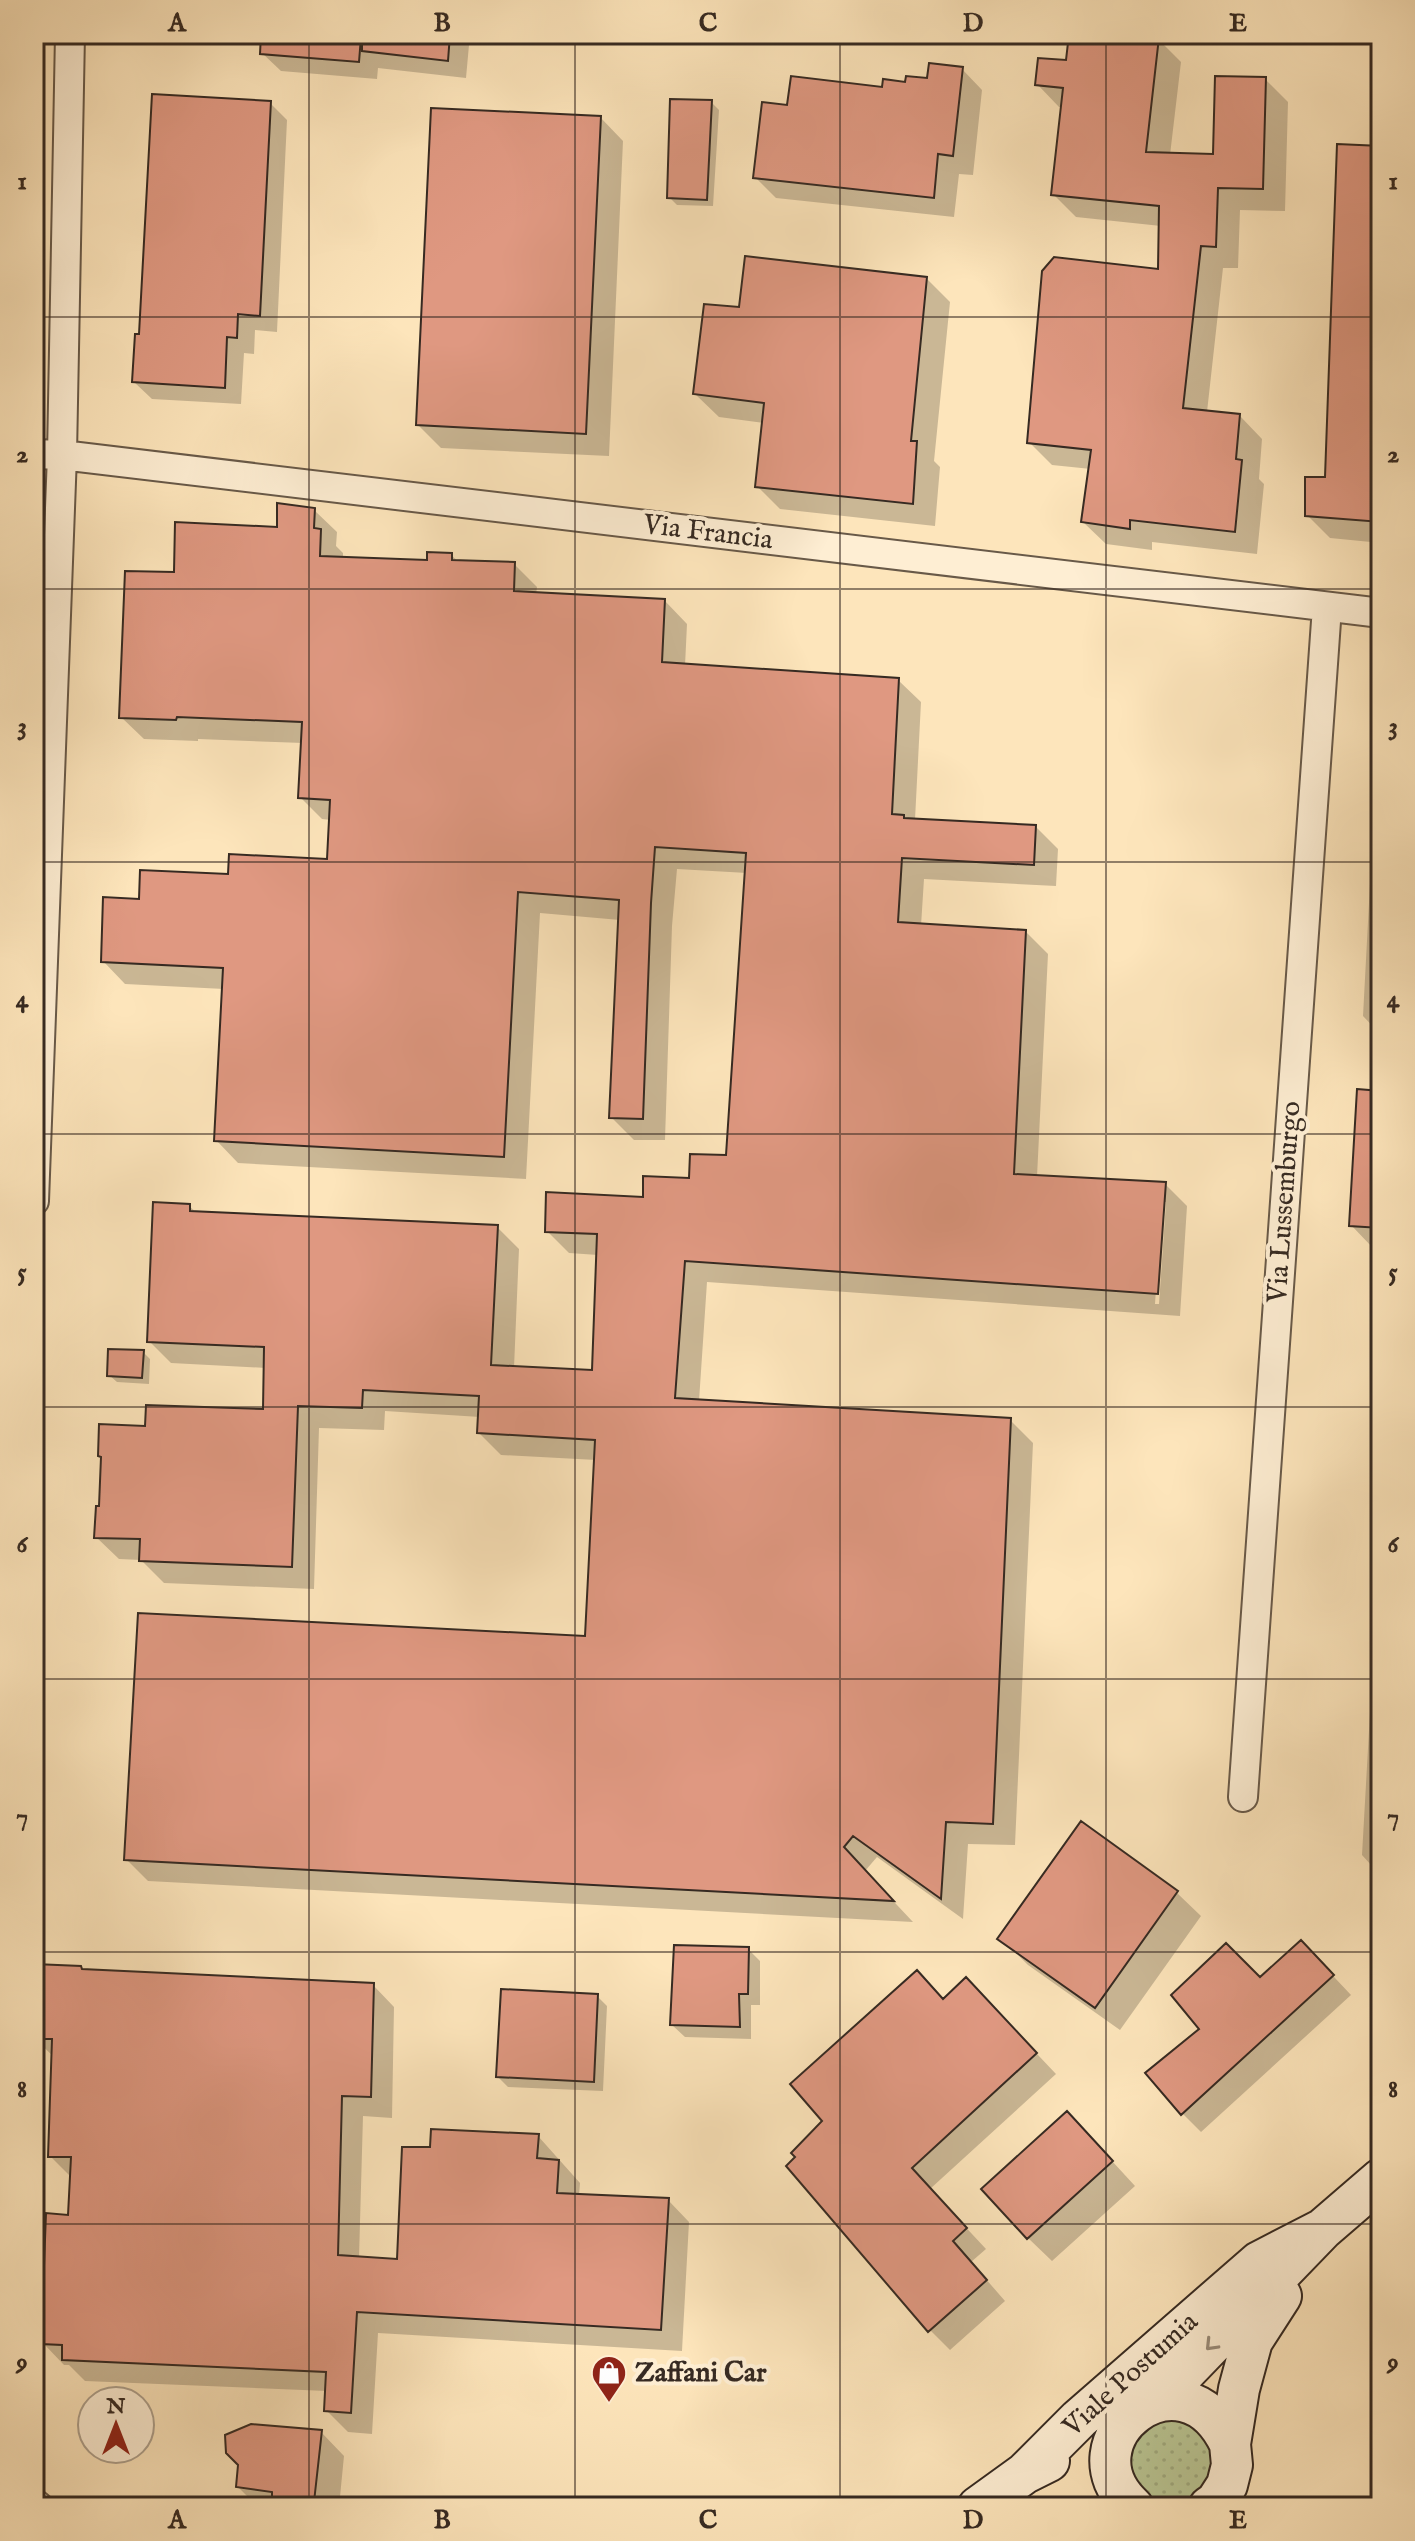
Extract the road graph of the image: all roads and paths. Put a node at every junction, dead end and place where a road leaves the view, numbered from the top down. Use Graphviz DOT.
graph roads {
  1 [pos="70,34"];
  2 [pos="34,454"];
  3 [pos="62,455"];
  4 [pos="1327,607"];
  5 [pos="1381,613"];
  6 [pos="34,1201"];
  7 [pos="1243,1797"];
  8 [pos="1381,2179"];
  9 [pos="1323,2229"];
  10 [pos="1157,2401"];
  11 [pos="1116,2435"];
  12 [pos="1230,2444"];
  13 [pos="1025,2473"];
  14 [pos="1222,2500"];
  15 [pos="34,2503"];
  16 [pos="39,2507"];
  17 [pos="978,2507"];
  18 [pos="1133,2507"];
  1 -- 3 [label="street"];
  2 -- 3 [label="street, Via Francia"];
  3 -- 4 [label="street, Via Francia"];
  3 -- 6 [label="street"];
  4 -- 5 [label="street, Via Francia"];
  4 -- 7 [label="street, Via Lussemburgo"];
  8 -- 9 [label="main road, Viale Postumia"];
  9 -- 10 [label="main road, Viale Postumia, one-way"];
  9 -- 12 [label="main road, Viale Postumia"];
  9 -- 13 [label="main road, Viale Postumia"];
  10 -- 11 [label="main road, Viale Postumia"];
  10 -- 12 [label="main road, Viale Postumia"];
  11 -- 13 [label="main road, Viale Postumia"];
  11 -- 18 [label="main road, Viale Postumia"];
  12 -- 14 [label="main road, Viale Postumia"];
  13 -- 17 [label="main road"];
  15 -- 16 [label="street"];
}
